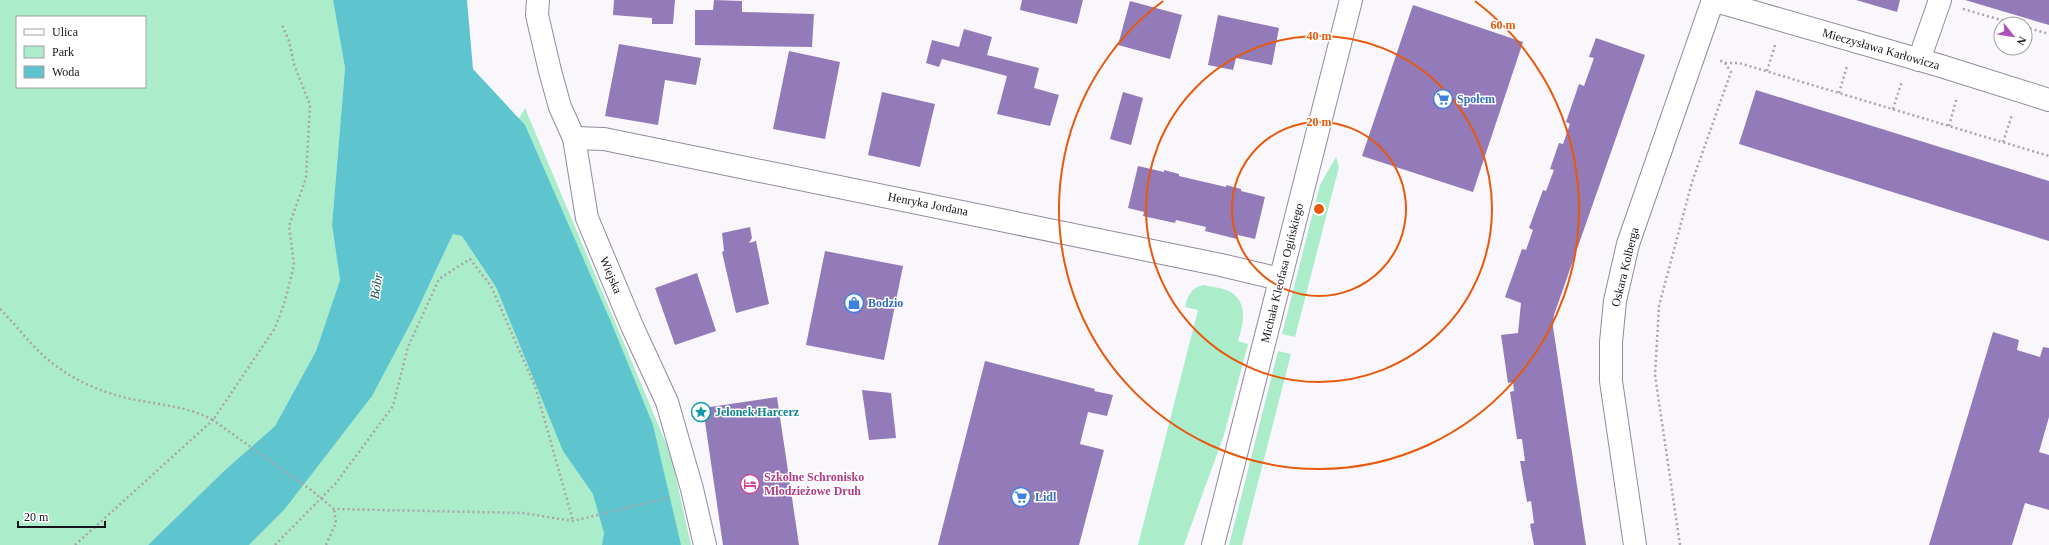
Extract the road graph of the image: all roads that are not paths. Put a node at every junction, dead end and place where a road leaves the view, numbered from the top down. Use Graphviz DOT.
graph roads {
  1 [pos="538,0"];
  2 [pos="1351,0"];
  3 [pos="1712,0"];
  4 [pos="1949,4"];
  5 [pos="1919,60"];
  6 [pos="2049,100"];
  7 [pos="574,138"];
  8 [pos="1280,279"];
  9 [pos="705,545"];
  10 [pos="1213,545"];
  11 [pos="1635,545"];
  1 -- 7 [label="street, Wiejska"];
  2 -- 8 [label="street, Michała Kleofasa Ogińskiego"];
  3 -- 5 [label="street, Mieczysława Karłowicza"];
  3 -- 11 [label="street, Oskara Kolberga"];
  4 -- 5 [label="street"];
  5 -- 6 [label="street, Mieczysława Karłowicza"];
  7 -- 8 [label="street, Henryka Jordana"];
  7 -- 9 [label="street, Wiejska"];
  8 -- 10 [label="street, Michała Kleofasa Ogińskiego"];
}
